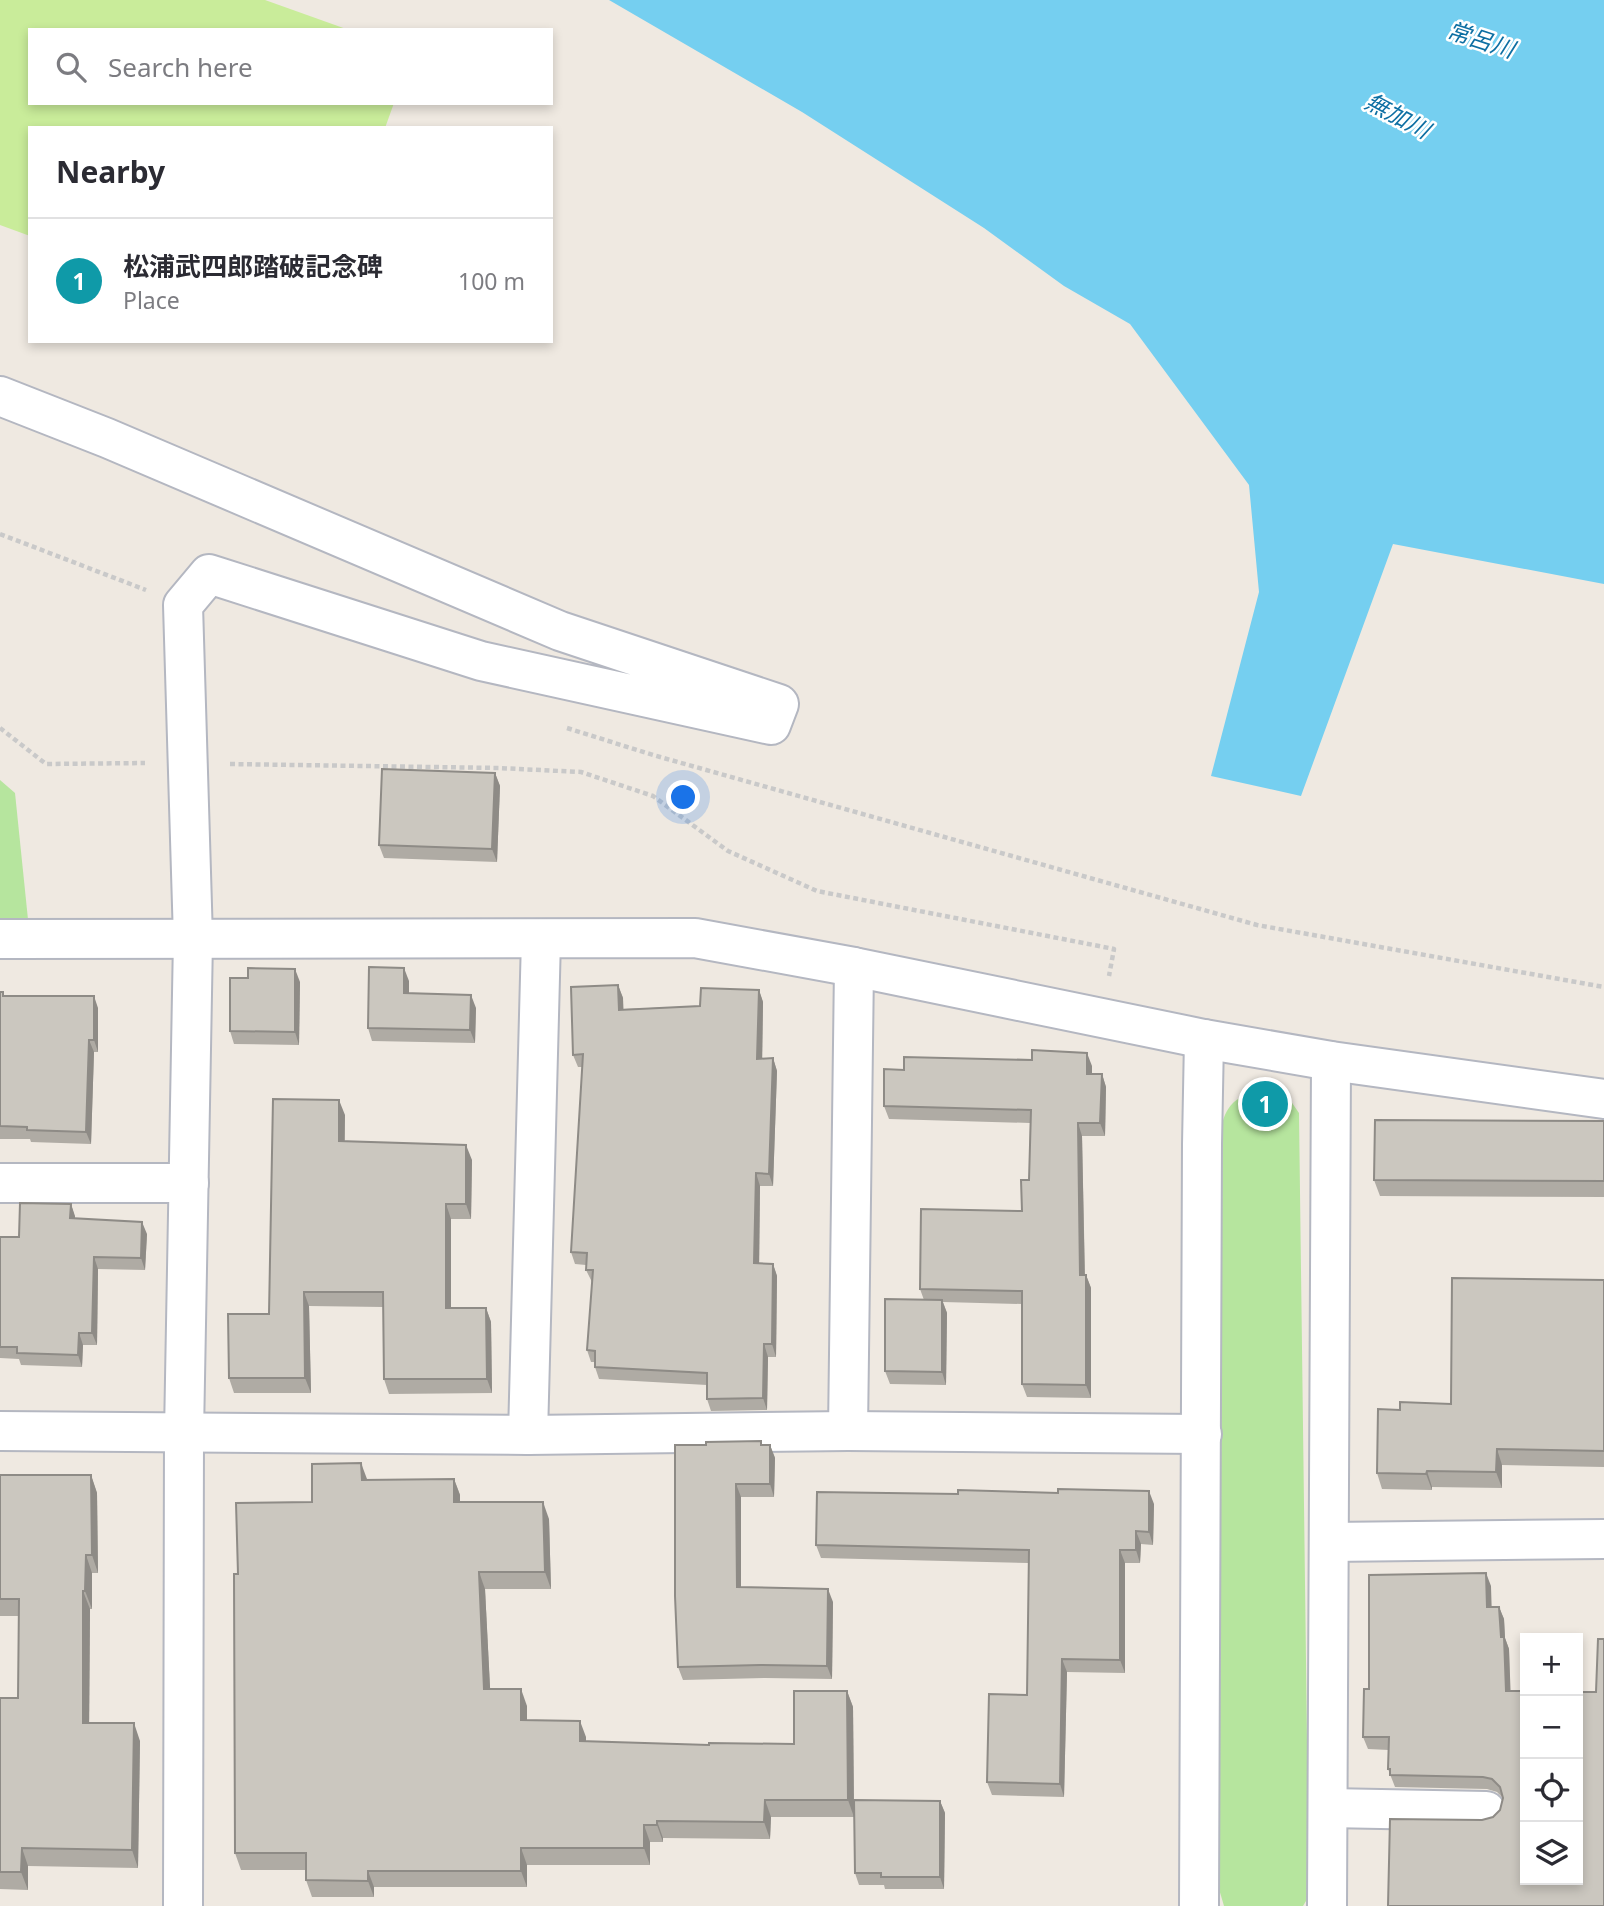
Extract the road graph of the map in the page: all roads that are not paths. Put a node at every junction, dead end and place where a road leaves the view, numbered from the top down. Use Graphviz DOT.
graph roads {
  1 [pos="0,396"];
  2 [pos="0,939"];
  3 [pos="193,939"];
  4 [pos="541,939"];
  5 [pos="854,967"];
  6 [pos="1204,1039"];
  7 [pos="1331,1061"];
  8 [pos="1604,1099"];
  9 [pos="0,1183"];
  10 [pos="189,1183"];
  11 [pos="0,1431"];
  12 [pos="848,1431"];
  13 [pos="184,1434"];
  14 [pos="1202,1434"];
  15 [pos="528,1435"];
  16 [pos="1604,1539"];
  17 [pos="1329,1542"];
  18 [pos="1328,1808"];
  19 [pos="1486,1811"];
  20 [pos="183,1906"];
  21 [pos="1199,1906"];
  22 [pos="1327,1906"];
  1 -- 3 [label="street"];
  2 -- 3 [label="street"];
  3 -- 4 [label="street"];
  3 -- 10 [label="street"];
  4 -- 5 [label="street"];
  4 -- 15 [label="street"];
  5 -- 6 [label="street"];
  5 -- 12 [label="street"];
  6 -- 7 [label="street"];
  6 -- 14 [label="street"];
  7 -- 8 [label="street"];
  7 -- 17 [label="street"];
  9 -- 10 [label="street"];
  10 -- 13 [label="street"];
  11 -- 13 [label="street"];
  12 -- 14 [label="street"];
  12 -- 15 [label="street"];
  13 -- 15 [label="street"];
  13 -- 20 [label="street"];
  14 -- 21 [label="street"];
  16 -- 17 [label="street"];
  17 -- 18 [label="street"];
  18 -- 19 [label="street"];
  18 -- 22 [label="street"];
}
